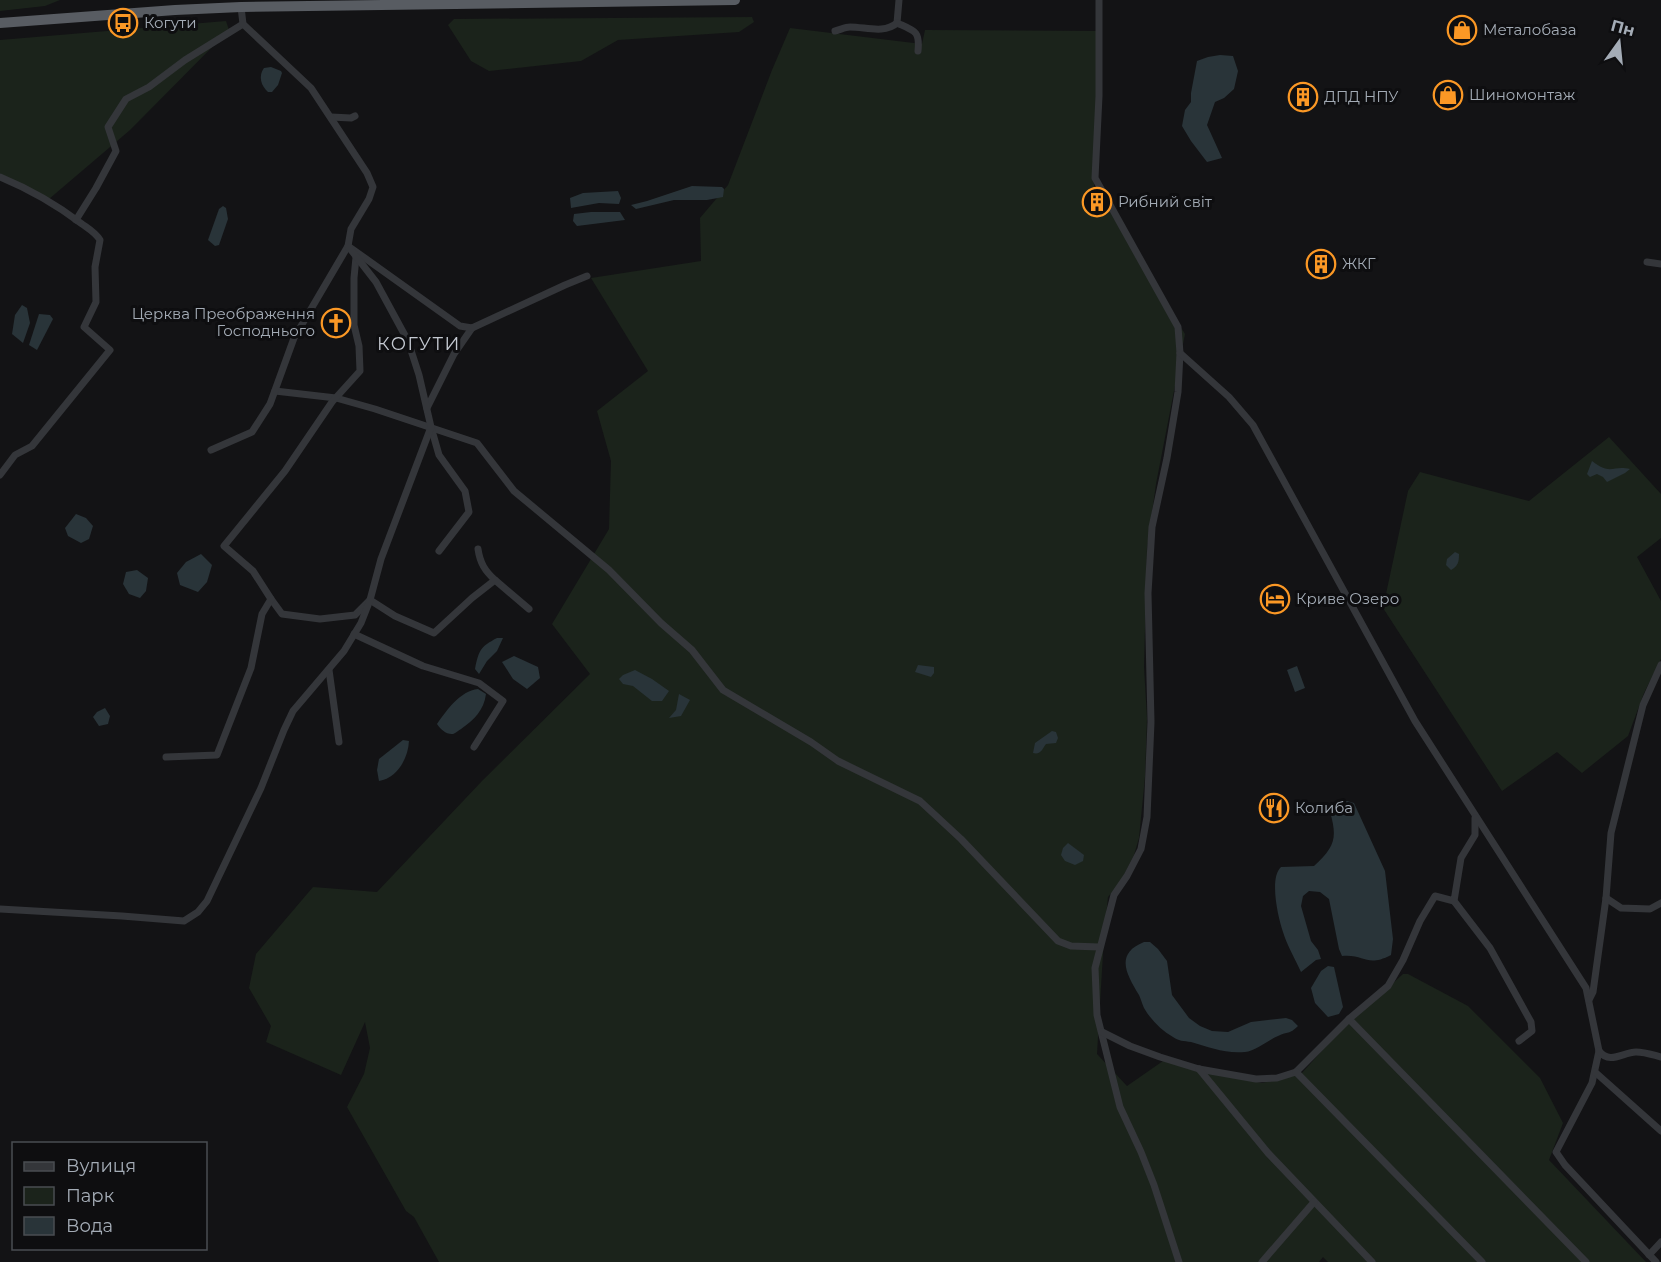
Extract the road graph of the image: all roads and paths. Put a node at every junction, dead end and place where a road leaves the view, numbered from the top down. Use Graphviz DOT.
graph roads {
  1 [pos="735,0"];
  2 [pos="899,0"];
  3 [pos="1099,0"];
  4 [pos="242,6"];
  5 [pos="0,23"];
  6 [pos="897,23"];
  7 [pos="243,24"];
  8 [pos="835,31"];
  9 [pos="918,51"];
  10 [pos="355,116"];
  11 [pos="331,117"];
  12 [pos="0,177"];
  13 [pos="76,220"];
  14 [pos="348,246"];
  15 [pos="356,256"];
  16 [pos="1647,262"];
  17 [pos="1661,264"];
  18 [pos="587,276"];
  19 [pos="472,328"];
  20 [pos="1180,353"];
  21 [pos="275,391"];
  22 [pos="336,398"];
  23 [pos="427,408"];
  24 [pos="431,427"];
  25 [pos="211,450"];
  26 [pos="0,476"];
  27 [pos="478,549"];
  28 [pos="438,551"];
  29 [pos="495,580"];
  30 [pos="271,599"];
  31 [pos="370,600"];
  32 [pos="529,609"];
  33 [pos="354,634"];
  34 [pos="1661,665"];
  35 [pos="329,669"];
  36 [pos="339,742"];
  37 [pos="474,747"];
  38 [pos="166,757"];
  39 [pos="1475,816"];
  40 [pos="1606,898"];
  41 [pos="1454,901"];
  42 [pos="1661,903"];
  43 [pos="0,909"];
  44 [pos="1100,947"];
  45 [pos="1589,1000"];
  46 [pos="1349,1018"];
  47 [pos="1102,1032"];
  48 [pos="1519,1041"];
  49 [pos="1599,1051"];
  50 [pos="1661,1057"];
  51 [pos="1199,1069"];
  52 [pos="1296,1072"];
  53 [pos="1595,1072"];
  54 [pos="1661,1131"];
  55 [pos="1314,1202"];
  56 [pos="1661,1242"];
  57 [pos="1649,1255"];
  58 [pos="1179,1262"];
  59 [pos="1262,1262"];
  60 [pos="1372,1262"];
  61 [pos="1482,1262"];
  62 [pos="1586,1262"];
  63 [pos="1656,1262"];
  1 -- 4 [label="highway"];
  2 -- 6 [label="street"];
  3 -- 20 [label="street"];
  4 -- 5 [label="highway"];
  4 -- 7 [label="street"];
  6 -- 8 [label="street"];
  6 -- 9 [label="street"];
  7 -- 11 [label="street"];
  7 -- 13 [label="street"];
  10 -- 11 [label="street"];
  11 -- 14 [label="street"];
  12 -- 13 [label="street"];
  13 -- 26 [label="street"];
  14 -- 15 [label="street"];
  14 -- 19 [label="street"];
  14 -- 21 [label="street"];
  15 -- 22 [label="street"];
  15 -- 23 [label="street"];
  16 -- 17 [label="street"];
  18 -- 19 [label="street"];
  19 -- 23 [label="street"];
  20 -- 39 [label="street"];
  20 -- 44 [label="street"];
  21 -- 22 [label="street"];
  21 -- 25 [label="street"];
  22 -- 24 [label="street"];
  22 -- 30 [label="street"];
  23 -- 24 [label="street"];
  24 -- 28 [label="street"];
  24 -- 31 [label="street"];
  24 -- 44 [label="street"];
  27 -- 29 [label="street"];
  29 -- 31 [label="street"];
  29 -- 32 [label="street"];
  30 -- 31 [label="street"];
  30 -- 38 [label="street"];
  31 -- 33 [label="street"];
  33 -- 35 [label="street"];
  33 -- 37 [label="street"];
  34 -- 40 [label="street"];
  35 -- 36 [label="street"];
  35 -- 43 [label="street"];
  39 -- 41 [label="street"];
  39 -- 45 [label="street"];
  40 -- 42 [label="street"];
  40 -- 45 [label="street"];
  41 -- 46 [label="street"];
  41 -- 48 [label="street"];
  44 -- 47 [label="street"];
  45 -- 49 [label="street"];
  46 -- 52 [label="street"];
  46 -- 62 [label="street"];
  47 -- 51 [label="street"];
  47 -- 58 [label="street"];
  49 -- 50 [label="street"];
  49 -- 53 [label="street"];
  51 -- 52 [label="street"];
  51 -- 55 [label="street"];
  52 -- 61 [label="street"];
  53 -- 54 [label="street"];
  53 -- 57 [label="street"];
  55 -- 59 [label="street"];
  55 -- 60 [label="street"];
  56 -- 57 [label="street"];
  57 -- 63 [label="street"];
}
